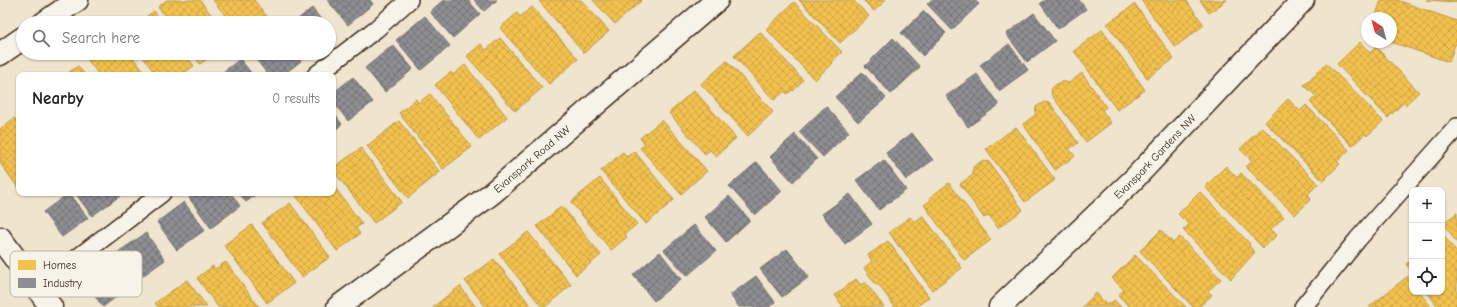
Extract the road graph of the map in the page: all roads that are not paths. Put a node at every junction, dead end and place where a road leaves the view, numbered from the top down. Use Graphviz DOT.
graph roads {
  1 [pos="77,0"];
  2 [pos="409,0"];
  3 [pos="717,0"];
  4 [pos="1303,0"];
  5 [pos="54,16"];
  6 [pos="16,43"];
  7 [pos="0,54"];
  8 [pos="336,60"];
  9 [pos="336,60"];
  10 [pos="320,72"];
  11 [pos="1457,127"];
  12 [pos="158,196"];
  13 [pos="0,238"];
  14 [pos="86,251"];
  15 [pos="10,252"];
  16 [pos="43,297"];
  17 [pos="51,307"];
  18 [pos="338,307"];
  19 [pos="1000,307"];
  20 [pos="1303,307"];
  1 -- 5 [label="street"];
  2 -- 9 [label="lane"];
  3 -- 18 [label="street, Evanspark Road NW"];
  4 -- 19 [label="street, Evanspark Gardens NW"];
  6 -- 7 [label="street"];
  8 -- 10 [label="lane"];
  11 -- 20 [label="lane"];
  12 -- 14 [label="lane"];
  13 -- 15 [label="street"];
  16 -- 17 [label="street"];
}
